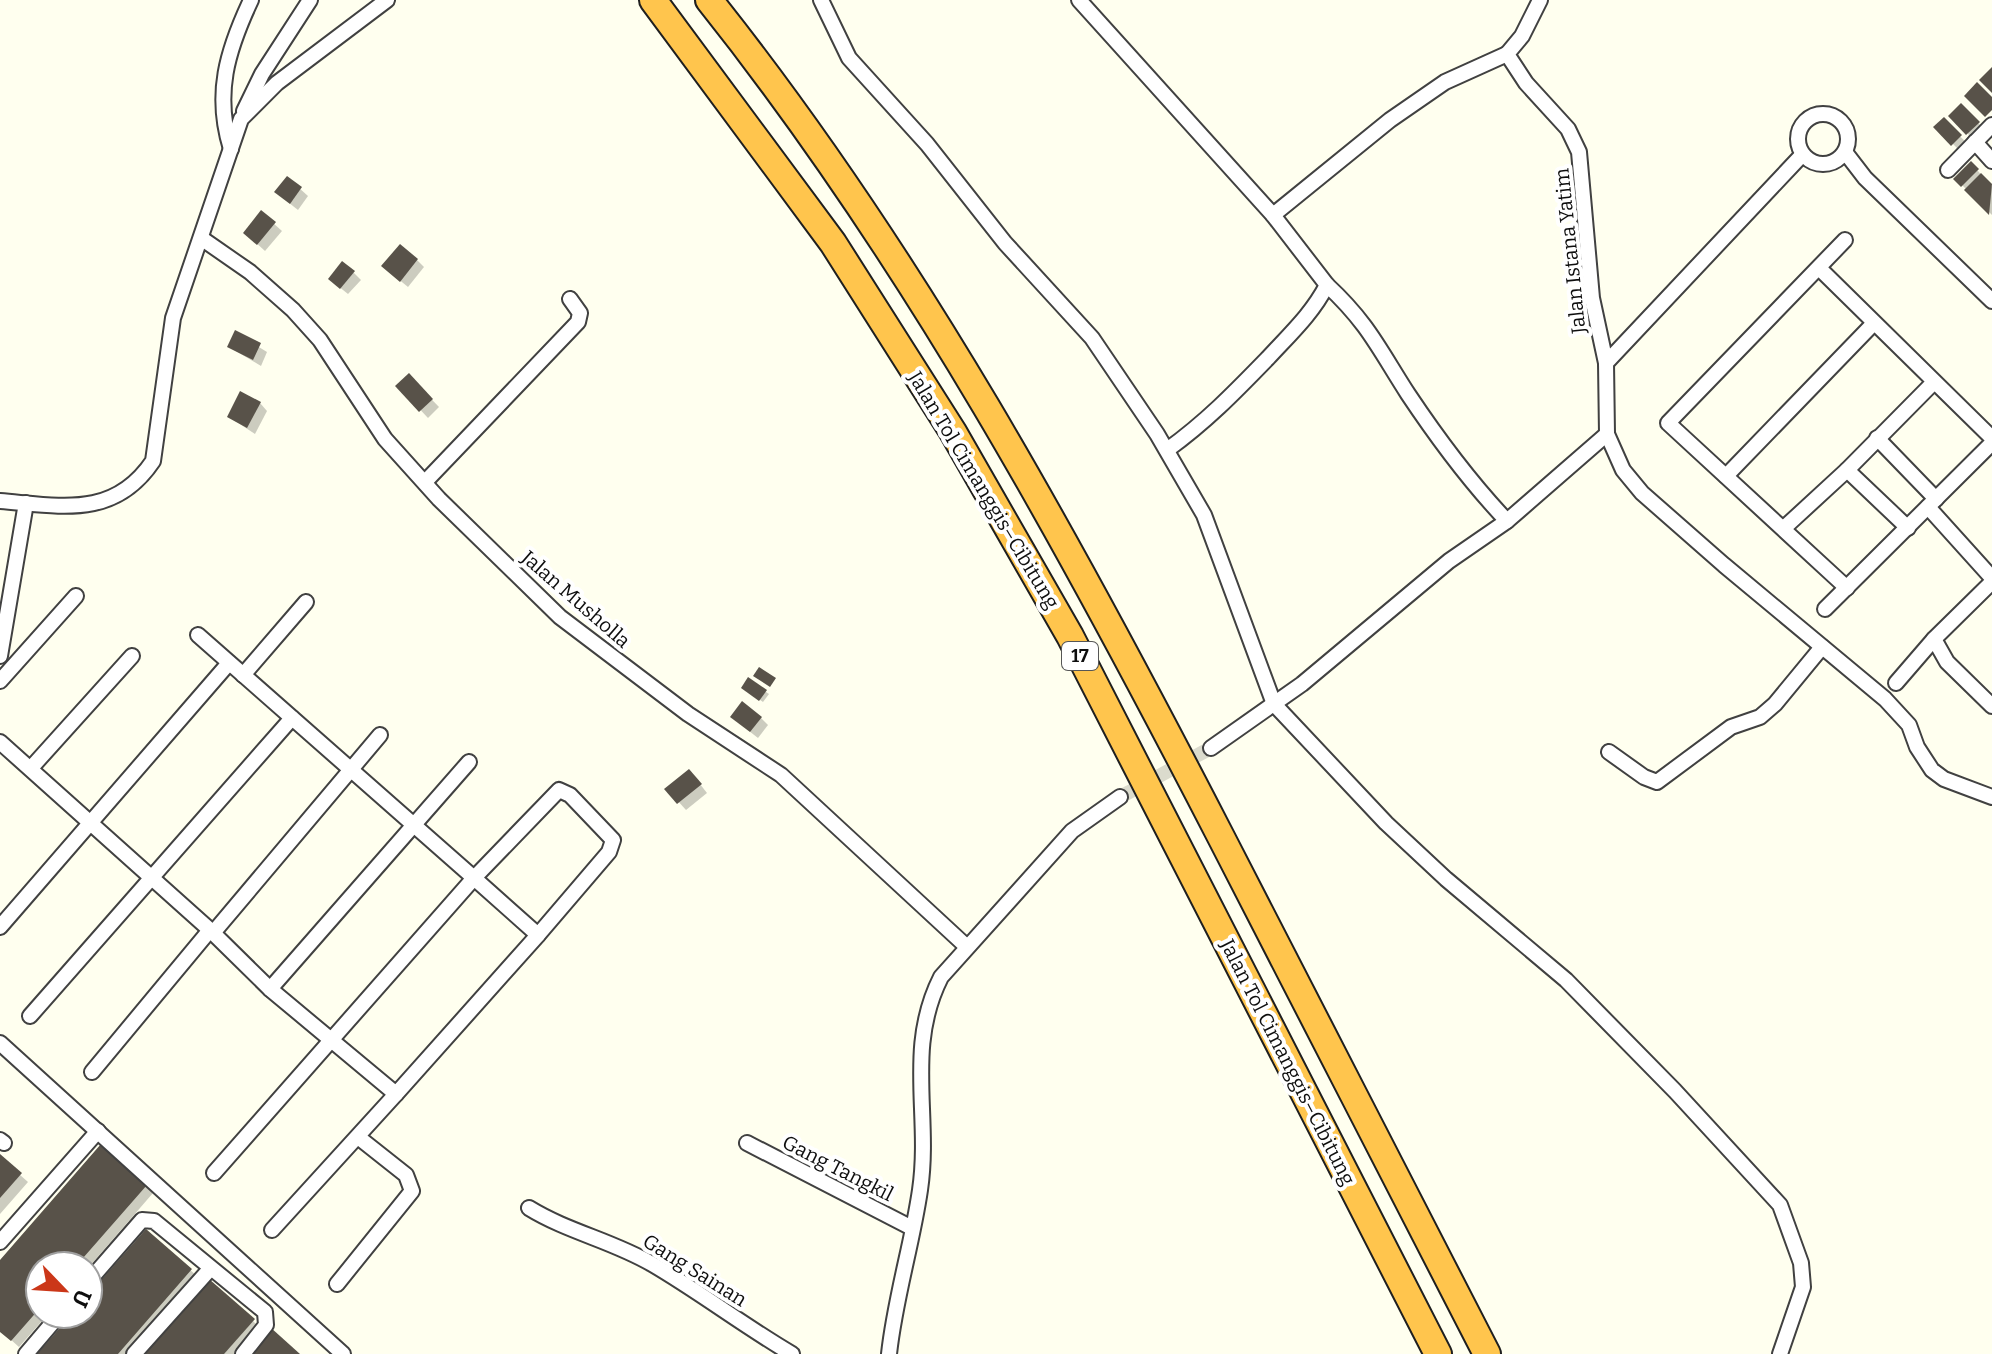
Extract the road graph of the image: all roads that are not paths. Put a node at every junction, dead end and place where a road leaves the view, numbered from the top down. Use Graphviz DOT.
graph roads {
  1 [pos="251,0"];
  2 [pos="310,0"];
  3 [pos="387,0"];
  4 [pos="653,0"];
  5 [pos="709,0"];
  6 [pos="821,0"];
  7 [pos="1079,0"];
  8 [pos="1540,0"];
  9 [pos="1507,54"];
  10 [pos="241,119"];
  11 [pos="1992,125"];
  12 [pos="1975,142"];
  13 [pos="231,149"];
  14 [pos="1845,152"];
  15 [pos="1802,155"];
  16 [pos="1992,161"];
  17 [pos="1948,170"];
  18 [pos="1273,215"];
  19 [pos="201,238"];
  20 [pos="1845,240"];
  21 [pos="1820,269"];
  22 [pos="1327,285"];
  23 [pos="570,299"];
  24 [pos="1992,301"];
  25 [pos="1874,323"];
  26 [pos="1606,363"];
  27 [pos="1934,382"];
  28 [pos="1607,434"];
  29 [pos="1877,438"];
  30 [pos="1992,441"];
  31 [pos="1167,450"];
  32 [pos="1847,470"];
  33 [pos="1726,476"];
  34 [pos="425,482"];
  35 [pos="0,501"];
  36 [pos="26,503"];
  37 [pos="1932,503"];
  38 [pos="1507,521"];
  39 [pos="1784,528"];
  40 [pos="1908,528"];
  41 [pos="8,561"];
  42 [pos="1992,580"];
  43 [pos="1847,588"];
  44 [pos="76,596"];
  45 [pos="306,602"];
  46 [pos="1825,609"];
  47 [pos="198,635"];
  48 [pos="1934,639"];
  49 [pos="1822,647"];
  50 [pos="0,656"];
  51 [pos="132,656"];
  52 [pos="229,663"];
  53 [pos="243,675"];
  54 [pos="0,681"];
  55 [pos="1896,683"];
  56 [pos="1274,704"];
  57 [pos="1992,706"];
  58 [pos="292,718"];
  59 [pos="380,735"];
  60 [pos="0,742"];
  61 [pos="1211,748"];
  62 [pos="1609,752"];
  63 [pos="469,762"];
  64 [pos="31,768"];
  65 [pos="352,771"];
  66 [pos="1120,797"];
  67 [pos="1992,797"];
  68 [pos="93,823"];
  69 [pos="413,824"];
  70 [pos="150,878"];
  71 [pos="474,878"];
  72 [pos="0,927"];
  73 [pos="211,931"];
  74 [pos="538,935"];
  75 [pos="967,947"];
  76 [pos="270,989"];
  77 [pos="30,1016"];
  78 [pos="334,1041"];
  79 [pos="0,1043"];
  80 [pos="92,1072"];
  81 [pos="396,1094"];
  82 [pos="98,1131"];
  83 [pos="358,1137"];
  84 [pos="747,1143"];
  85 [pos="214,1173"];
  86 [pos="529,1208"];
  87 [pos="912,1228"];
  88 [pos="272,1230"];
  89 [pos="0,1242"];
  90 [pos="104,1265"];
  91 [pos="210,1269"];
  92 [pos="337,1284"];
  93 [pos="46,1330"];
  94 [pos="26,1354"];
  95 [pos="134,1354"];
  96 [pos="243,1354"];
  97 [pos="343,1354"];
  98 [pos="792,1354"];
  99 [pos="889,1354"];
  100 [pos="1438,1354"];
  101 [pos="1487,1354"];
  102 [pos="1780,1354"];
  1 -- 13 [label="street"];
  2 -- 10 [label="street"];
  3 -- 10 [label="street"];
  4 -- 100 [label="highway, Jalan Tol Cimanggis–Cibitung / 17"];
  5 -- 101 [label="highway, Jalan Tol Cimanggis–Cibitung / 17"];
  6 -- 31 [label="street"];
  7 -- 18 [label="street"];
  8 -- 9 [label="street"];
  9 -- 18 [label="street"];
  9 -- 26 [label="street, Jalan Istana Yatim"];
  10 -- 13 [label="street"];
  11 -- 12 [label="street"];
  12 -- 16 [label="street"];
  12 -- 17 [label="street"];
  13 -- 19 [label="street"];
  14 -- 15 [label="street"];
  14 -- 15 [label="street"];
  14 -- 24 [label="street"];
  15 -- 26 [label="street"];
  18 -- 22 [label="street"];
  19 -- 34 [label="street, Jalan Musholla"];
  19 -- 36 [label="street"];
  20 -- 21 [label="street"];
  21 -- 25 [label="street"];
  21 -- 33 [label="street"];
  22 -- 31 [label="street"];
  22 -- 38 [label="street"];
  23 -- 34 [label="street"];
  25 -- 27 [label="street"];
  25 -- 33 [label="street"];
  26 -- 28 [label="street, Jalan Istana Yatim"];
  27 -- 29 [label="street"];
  27 -- 30 [label="street"];
  28 -- 38 [label="street"];
  28 -- 49 [label="street"];
  29 -- 32 [label="street"];
  29 -- 37 [label="street"];
  30 -- 37 [label="street"];
  31 -- 56 [label="street"];
  32 -- 39 [label="street"];
  32 -- 40 [label="street"];
  33 -- 39 [label="street"];
  34 -- 75 [label="street, Jalan Musholla"];
  35 -- 36 [label="street"];
  36 -- 41 [label="street"];
  37 -- 40 [label="street"];
  37 -- 42 [label="street"];
  38 -- 56 [label="street"];
  39 -- 43 [label="street"];
  40 -- 43 [label="street"];
  41 -- 50 [label="street"];
  42 -- 48 [label="street"];
  43 -- 46 [label="street"];
  44 -- 54 [label="street"];
  45 -- 53 [label="street"];
  47 -- 52 [label="street"];
  48 -- 55 [label="street"];
  48 -- 57 [label="street"];
  49 -- 62 [label="street"];
  49 -- 67 [label="street"];
  51 -- 64 [label="street"];
  52 -- 53 [label="street"];
  52 -- 68 [label="street"];
  53 -- 58 [label="street"];
  56 -- 61 [label="street"];
  56 -- 102 [label="street"];
  58 -- 65 [label="street"];
  58 -- 70 [label="street"];
  59 -- 65 [label="street"];
  60 -- 64 [label="street"];
  63 -- 69 [label="street"];
  64 -- 68 [label="street"];
  65 -- 69 [label="street"];
  65 -- 73 [label="street"];
  66 -- 75 [label="street"];
  68 -- 70 [label="street"];
  68 -- 72 [label="street"];
  69 -- 71 [label="street"];
  69 -- 76 [label="street"];
  70 -- 73 [label="street"];
  70 -- 77 [label="street"];
  71 -- 74 [label="street"];
  71 -- 74 [label="street"];
  71 -- 78 [label="street"];
  73 -- 76 [label="street"];
  73 -- 80 [label="street"];
  74 -- 81 [label="street"];
  75 -- 87 [label="street"];
  76 -- 78 [label="street"];
  78 -- 81 [label="street"];
  78 -- 85 [label="street"];
  79 -- 82 [label="street"];
  81 -- 83 [label="street"];
  82 -- 89 [label="street"];
  82 -- 97 [label="street"];
  83 -- 88 [label="street"];
  83 -- 92 [label="street"];
  84 -- 87 [label="street, Gang Tangkil"];
  86 -- 98 [label="street, Gang Sainan"];
  87 -- 99 [label="street"];
  90 -- 91 [label="street"];
  91 -- 95 [label="street"];
  91 -- 96 [label="street"];
  93 -- 94 [label="street"];
}
